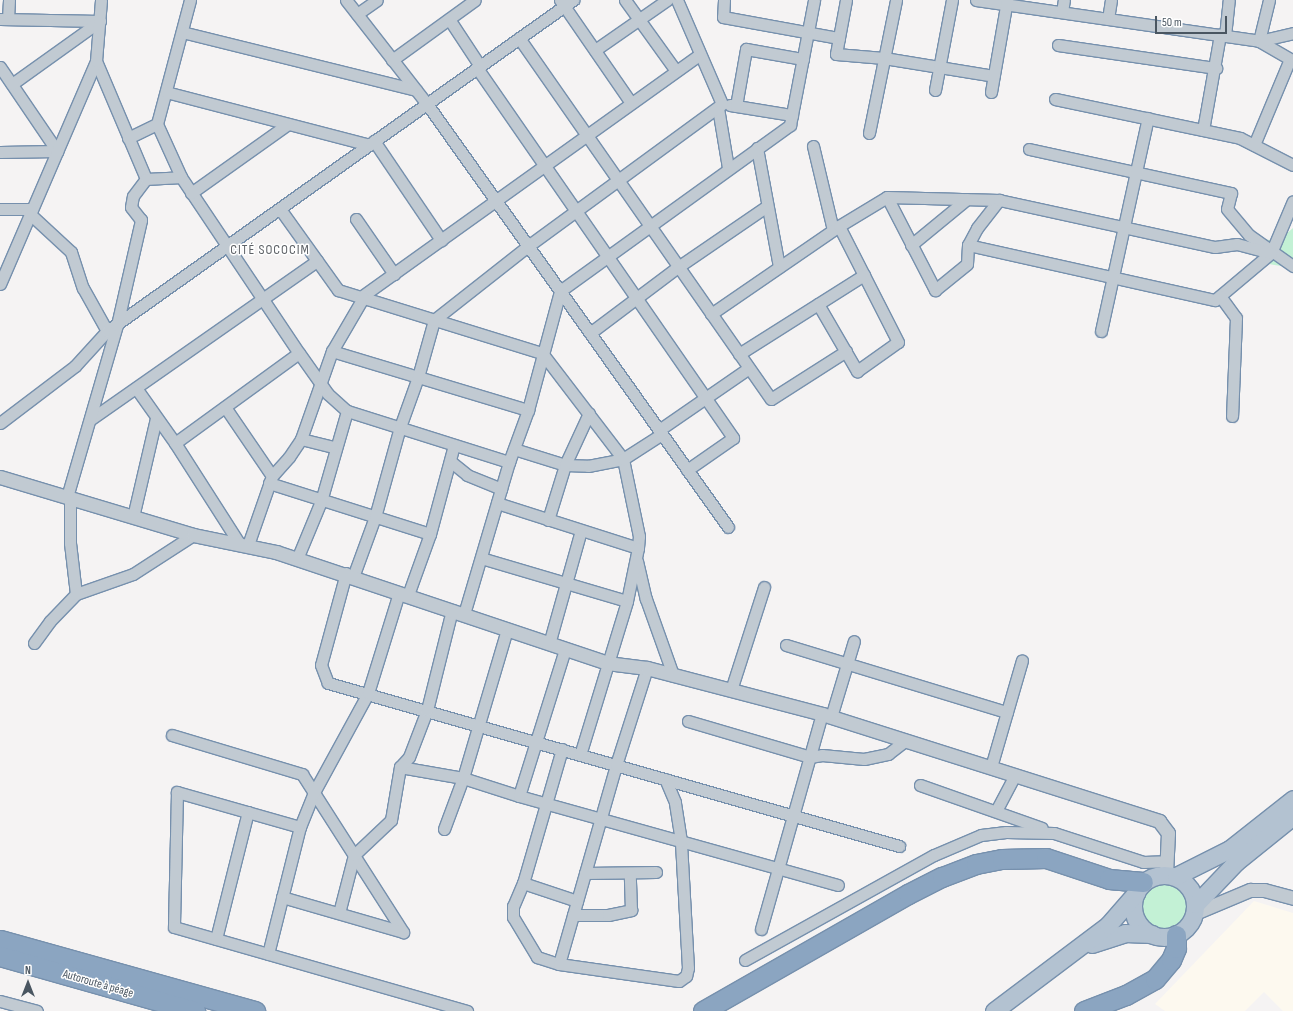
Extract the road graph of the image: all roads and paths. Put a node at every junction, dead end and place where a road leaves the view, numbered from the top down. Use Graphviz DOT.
graph roads {
  1 [pos="9,0"];
  2 [pos="101,0"];
  3 [pos="190,0"];
  4 [pos="346,0"];
  5 [pos="377,0"];
  6 [pos="475,0"];
  7 [pos="625,0"];
  8 [pos="667,0"];
  9 [pos="677,0"];
  10 [pos="724,0"];
  11 [pos="814,0"];
  12 [pos="846,0"];
  13 [pos="896,0"];
  14 [pos="952,0"];
  15 [pos="976,0"];
  16 [pos="1064,0"];
  17 [pos="1111,0"];
  18 [pos="1230,0"];
  19 [pos="1269,0"];
  20 [pos="566,2"];
  21 [pos="1006,2"];
  22 [pos="1062,12"];
  23 [pos="357,14"];
  24 [pos="4,19"];
  25 [pos="449,19"];
  26 [pos="1108,19"];
  27 [pos="639,20"];
  28 [pos="100,22"];
  29 [pos="182,32"];
  30 [pos="808,32"];
  31 [pos="1293,33"];
  32 [pos="1222,36"];
  33 [pos="519,38"];
  34 [pos="839,38"];
  35 [pos="1258,41"];
  36 [pos="1058,45"];
  37 [pos="595,50"];
  38 [pos="700,54"];
  39 [pos="884,58"];
  40 [pos="803,59"];
  41 [pos="392,60"];
  42 [pos="1292,60"];
  43 [pos="96,61"];
  44 [pos="0,67"];
  45 [pos="479,67"];
  46 [pos="939,67"];
  47 [pos="1216,68"];
  48 [pos="676,71"];
  49 [pos="994,76"];
  50 [pos="12,84"];
  51 [pos="416,90"];
  52 [pos="935,90"];
  53 [pos="166,92"];
  54 [pos="991,92"];
  55 [pos="1055,99"];
  56 [pos="631,103"];
  57 [pos="427,104"];
  58 [pos="720,106"];
  59 [pos="736,106"];
  60 [pos="792,116"];
  61 [pos="1148,118"];
  62 [pos="157,124"];
  63 [pos="288,124"];
  64 [pos="1203,130"];
  65 [pos="869,133"];
  66 [pos="586,135"];
  67 [pos="128,138"];
  68 [pos="372,143"];
  69 [pos="1254,145"];
  70 [pos="813,146"];
  71 [pos="757,148"];
  72 [pos="1029,149"];
  73 [pos="57,150"];
  74 [pos="0,152"];
  75 [pos="545,165"];
  76 [pos="1293,165"];
  77 [pos="728,168"];
  78 [pos="1136,172"];
  79 [pos="181,177"];
  80 [pos="146,179"];
  81 [pos="618,181"];
  82 [pos="192,193"];
  83 [pos="887,197"];
  84 [pos="967,199"];
  85 [pos="999,200"];
  86 [pos="496,201"];
  87 [pos="1293,202"];
  88 [pos="767,206"];
  89 [pos="0,209"];
  90 [pos="280,209"];
  91 [pos="31,211"];
  92 [pos="576,211"];
  93 [pos="356,219"];
  94 [pos="650,226"];
  95 [pos="1124,227"];
  96 [pos="836,228"];
  97 [pos="441,240"];
  98 [pos="911,244"];
  99 [pos="227,246"];
  100 [pos="528,246"];
  101 [pos="968,246"];
  102 [pos="1271,253"];
  103 [pos="607,256"];
  104 [pos="317,261"];
  105 [pos="1293,266"];
  106 [pos="678,267"];
  107 [pos="779,267"];
  108 [pos="394,274"];
  109 [pos="864,275"];
  110 [pos="1113,278"];
  111 [pos="0,284"];
  112 [pos="560,291"];
  113 [pos="1220,296"];
  114 [pos="362,298"];
  115 [pos="636,298"];
  116 [pos="262,299"];
  117 [pos="818,304"];
  118 [pos="711,314"];
  119 [pos="434,320"];
  120 [pos="112,328"];
  121 [pos="1101,331"];
  122 [pos="590,333"];
  123 [pos="332,351"];
  124 [pos="846,351"];
  125 [pos="299,353"];
  126 [pos="542,353"];
  127 [pos="739,354"];
  128 [pos="749,368"];
  129 [pos="418,377"];
  130 [pos="320,382"];
  131 [pos="136,388"];
  132 [pos="705,398"];
  133 [pos="225,407"];
  134 [pos="528,410"];
  135 [pos="347,411"];
  136 [pos="589,413"];
  137 [pos="1232,416"];
  138 [pos="156,418"];
  139 [pos="91,419"];
  140 [pos="0,423"];
  141 [pos="400,427"];
  142 [pos="660,432"];
  143 [pos="300,439"];
  144 [pos="175,443"];
  145 [pos="454,445"];
  146 [pos="336,448"];
  147 [pos="514,449"];
  148 [pos="623,460"];
  149 [pos="450,461"];
  150 [pos="509,462"];
  151 [pos="565,465"];
  152 [pos="687,470"];
  153 [pos="0,477"];
  154 [pos="270,480"];
  155 [pos="501,489"];
  156 [pos="69,498"];
  157 [pos="321,501"];
  158 [pos="497,503"];
  159 [pos="133,517"];
  160 [pos="375,518"];
  161 [pos="548,520"];
  162 [pos="728,528"];
  163 [pos="582,530"];
  164 [pos="430,534"];
  165 [pos="193,535"];
  166 [pos="243,544"];
  167 [pos="637,552"];
  168 [pos="481,558"];
  169 [pos="297,559"];
  170 [pos="350,575"];
  171 [pos="566,585"];
  172 [pos="764,587"];
  173 [pos="76,594"];
  174 [pos="403,594"];
  175 [pos="627,601"];
  176 [pos="458,612"];
  177 [pos="507,629"];
  178 [pos="854,641"];
  179 [pos="34,643"];
  180 [pos="549,644"];
  181 [pos="786,645"];
  182 [pos="565,649"];
  183 [pos="1022,660"];
  184 [pos="607,663"];
  185 [pos="847,664"];
  186 [pos="647,668"];
  187 [pos="673,675"];
  188 [pos="731,690"];
  189 [pos="368,694"];
  190 [pos="427,710"];
  191 [pos="1007,712"];
  192 [pos="826,715"];
  193 [pos="688,721"];
  194 [pos="478,725"];
  195 [pos="172,734"];
  196 [pos="906,740"];
  197 [pos="536,742"];
  198 [pos="562,749"];
  199 [pos="580,755"];
  200 [pos="810,758"];
  201 [pos="616,765"];
  202 [pos="400,767"];
  203 [pos="991,767"];
  204 [pos="1015,775"];
  205 [pos="462,778"];
  206 [pos="665,779"];
  207 [pos="920,785"];
  208 [pos="314,794"];
  209 [pos="519,796"];
  210 [pos="1293,799"];
  211 [pos="546,804"];
  212 [pos="996,811"];
  213 [pos="248,812"];
  214 [pos="793,816"];
  215 [pos="1293,816"];
  216 [pos="601,819"];
  217 [pos="300,827"];
  218 [pos="444,828"];
  219 [pos="1054,833"];
  220 [pos="681,841"];
  221 [pos="899,846"];
  222 [pos="354,855"];
  223 [pos="778,868"];
  224 [pos="1170,870"];
  225 [pos="656,872"];
  226 [pos="585,873"];
  227 [pos="630,873"];
  228 [pos="523,883"];
  229 [pos="838,885"];
  230 [pos="1140,887"];
  231 [pos="282,896"];
  232 [pos="1293,898"];
  233 [pos="576,901"];
  234 [pos="1195,909"];
  235 [pos="339,913"];
  236 [pos="572,915"];
  237 [pos="761,928"];
  238 [pos="1152,934"];
  239 [pos="1176,935"];
  240 [pos="0,940"];
  241 [pos="216,940"];
  242 [pos="1078,948"];
  243 [pos="268,954"];
  244 [pos="0,956"];
  245 [pos="745,960"];
  246 [pos="559,964"];
  247 [pos="4,1005"];
  248 [pos="37,1011"];
  249 [pos="195,1011"];
  250 [pos="254,1011"];
  251 [pos="467,1011"];
  252 [pos="703,1011"];
  253 [pos="994,1011"];
  254 [pos="1084,1011"];
  1 -- 24 [label="street"];
  2 -- 28 [label="street"];
  3 -- 29 [label="street"];
  4 -- 23 [label="street"];
  5 -- 23 [label="street"];
  6 -- 25 [label="street"];
  7 -- 27 [label="street"];
  8 -- 27 [label="street"];
  9 -- 38 [label="street"];
  10 -- 30 [label="street"];
  11 -- 30 [label="street"];
  12 -- 34 [label="street"];
  13 -- 39 [label="street"];
  14 -- 46 [label="street"];
  15 -- 21 [label="street"];
  16 -- 22 [label="street"];
  17 -- 26 [label="street"];
  18 -- 32 [label="street"];
  19 -- 35 [label="street"];
  20 -- 33 [label="street"];
  20 -- 37 [label="street"];
  21 -- 22 [label="street"];
  21 -- 49 [label="street"];
  22 -- 26 [label="street"];
  23 -- 41 [label="street"];
  24 -- 28 [label="street"];
  25 -- 41 [label="street"];
  25 -- 45 [label="street"];
  26 -- 32 [label="street"];
  27 -- 37 [label="street"];
  27 -- 48 [label="street"];
  28 -- 43 [label="street"];
  28 -- 50 [label="street"];
  29 -- 51 [label="street"];
  29 -- 53 [label="street"];
  30 -- 34 [label="street"];
  30 -- 40 [label="street"];
  31 -- 35 [label="street"];
  32 -- 35 [label="street"];
  32 -- 47 [label="street"];
  33 -- 45 [label="street"];
  33 -- 66 [label="street"];
  34 -- 39 [label="street"];
  35 -- 42 [label="street"];
  36 -- 47 [label="street"];
  37 -- 56 [label="street"];
  38 -- 48 [label="street"];
  38 -- 58 [label="street"];
  39 -- 46 [label="street"];
  39 -- 65 [label="street"];
  40 -- 59 [label="street"];
  40 -- 60 [label="street"];
  41 -- 51 [label="street"];
  42 -- 69 [label="street"];
  43 -- 67 [label="street"];
  43 -- 73 [label="street"];
  44 -- 50 [label="street"];
  45 -- 57 [label="street"];
  45 -- 75 [label="street"];
  46 -- 49 [label="street"];
  46 -- 52 [label="street"];
  47 -- 64 [label="street"];
  48 -- 56 [label="street"];
  49 -- 54 [label="street"];
  50 -- 73 [label="street"];
  51 -- 57 [label="street"];
  53 -- 62 [label="street"];
  53 -- 63 [label="street"];
  55 -- 61 [label="street"];
  56 -- 66 [label="street"];
  57 -- 68 [label="street"];
  57 -- 86 [label="street"];
  58 -- 59 [label="street"];
  58 -- 77 [label="street"];
  58 -- 81 [label="street"];
  59 -- 60 [label="street"];
  60 -- 71 [label="street"];
  61 -- 64 [label="street"];
  61 -- 78 [label="street"];
  62 -- 67 [label="street"];
  62 -- 79 [label="street"];
  63 -- 68 [label="street"];
  63 -- 82 [label="street"];
  64 -- 69 [label="street"];
  66 -- 75 [label="street"];
  66 -- 81 [label="street"];
  67 -- 80 [label="street"];
  68 -- 90 [label="street"];
  68 -- 97 [label="street"];
  69 -- 76 [label="street"];
  70 -- 96 [label="street"];
  71 -- 77 [label="street"];
  71 -- 88 [label="street"];
  72 -- 78 [label="street"];
  73 -- 74 [label="street"];
  73 -- 91 [label="street"];
  75 -- 86 [label="street"];
  75 -- 92 [label="street"];
  77 -- 94 [label="street"];
  78 -- 95 [label="street"];
  78 -- 102 [label="street"];
  79 -- 80 [label="street"];
  79 -- 82 [label="street"];
  80 -- 120 [label="street"];
  81 -- 92 [label="street"];
  81 -- 94 [label="street"];
  82 -- 99 [label="street"];
  83 -- 84 [label="street"];
  83 -- 96 [label="street"];
  83 -- 98 [label="street"];
  84 -- 85 [label="street"];
  84 -- 98 [label="street"];
  85 -- 95 [label="street"];
  85 -- 101 [label="street"];
  86 -- 97 [label="street"];
  86 -- 100 [label="street"];
  87 -- 102 [label="street"];
  88 -- 106 [label="street"];
  88 -- 107 [label="street"];
  89 -- 91 [label="street"];
  90 -- 99 [label="street"];
  90 -- 104 [label="street"];
  91 -- 111 [label="street"];
  91 -- 120 [label="street"];
  92 -- 100 [label="street"];
  92 -- 103 [label="street"];
  93 -- 108 [label="street"];
  94 -- 103 [label="street"];
  94 -- 106 [label="street"];
  95 -- 102 [label="street"];
  95 -- 110 [label="street"];
  96 -- 107 [label="street"];
  96 -- 109 [label="street"];
  97 -- 108 [label="street"];
  98 -- 101 [label="street"];
  99 -- 116 [label="street"];
  99 -- 120 [label="street"];
  100 -- 112 [label="street"];
  100 -- 119 [label="street"];
  101 -- 110 [label="street"];
  102 -- 105 [label="street"];
  102 -- 113 [label="street"];
  103 -- 112 [label="street"];
  103 -- 115 [label="street"];
  104 -- 114 [label="street"];
  104 -- 116 [label="street"];
  106 -- 115 [label="street"];
  106 -- 118 [label="street"];
  107 -- 118 [label="street"];
  108 -- 114 [label="street"];
  109 -- 117 [label="street"];
  109 -- 124 [label="street"];
  110 -- 113 [label="street"];
  110 -- 121 [label="street"];
  112 -- 122 [label="street"];
  112 -- 126 [label="street"];
  113 -- 137 [label="street"];
  114 -- 119 [label="street"];
  114 -- 123 [label="street"];
  115 -- 122 [label="street"];
  115 -- 132 [label="street"];
  116 -- 125 [label="street"];
  116 -- 131 [label="street"];
  117 -- 124 [label="street"];
  117 -- 127 [label="street"];
  118 -- 127 [label="street"];
  119 -- 126 [label="street"];
  119 -- 129 [label="street"];
  120 -- 139 [label="street"];
  120 -- 140 [label="street"];
  122 -- 142 [label="street"];
  123 -- 129 [label="street"];
  123 -- 130 [label="street"];
  124 -- 128 [label="street"];
  125 -- 130 [label="street"];
  125 -- 133 [label="street"];
  126 -- 134 [label="street"];
  126 -- 136 [label="street"];
  127 -- 128 [label="street"];
  128 -- 132 [label="street"];
  129 -- 134 [label="street"];
  129 -- 141 [label="street"];
  130 -- 135 [label="street"];
  130 -- 143 [label="street"];
  131 -- 138 [label="street"];
  131 -- 139 [label="street"];
  132 -- 142 [label="street"];
  132 -- 152 [label="street"];
  133 -- 144 [label="street"];
  133 -- 154 [label="street"];
  134 -- 147 [label="street"];
  135 -- 141 [label="street"];
  135 -- 146 [label="street"];
  136 -- 148 [label="street"];
  136 -- 151 [label="street"];
  138 -- 144 [label="street"];
  138 -- 159 [label="street"];
  139 -- 156 [label="street"];
  141 -- 145 [label="street"];
  141 -- 160 [label="street"];
  142 -- 148 [label="street"];
  142 -- 152 [label="street"];
  143 -- 146 [label="street"];
  143 -- 154 [label="street"];
  144 -- 166 [label="street"];
  145 -- 149 [label="street"];
  145 -- 150 [label="street"];
  146 -- 157 [label="street"];
  147 -- 150 [label="street"];
  147 -- 151 [label="street"];
  148 -- 151 [label="street"];
  148 -- 167 [label="street"];
  149 -- 155 [label="street"];
  149 -- 164 [label="street"];
  150 -- 155 [label="street"];
  151 -- 161 [label="street"];
  152 -- 162 [label="street"];
  153 -- 156 [label="street"];
  154 -- 157 [label="street"];
  154 -- 166 [label="street"];
  155 -- 158 [label="street"];
  156 -- 159 [label="street"];
  156 -- 173 [label="street"];
  157 -- 160 [label="street"];
  157 -- 169 [label="street"];
  158 -- 161 [label="street"];
  158 -- 168 [label="street"];
  159 -- 165 [label="street"];
  160 -- 164 [label="street"];
  160 -- 170 [label="street"];
  161 -- 163 [label="street"];
  163 -- 167 [label="street"];
  163 -- 171 [label="street"];
  164 -- 174 [label="street"];
  165 -- 166 [label="street"];
  165 -- 173 [label="street"];
  166 -- 169 [label="street"];
  167 -- 175 [label="street"];
  167 -- 187 [label="street"];
  168 -- 171 [label="street"];
  168 -- 176 [label="street"];
  169 -- 170 [label="street"];
  170 -- 174 [label="street"];
  170 -- 189 [label="street"];
  171 -- 175 [label="street"];
  171 -- 180 [label="street"];
  172 -- 188 [label="street"];
  173 -- 179 [label="street"];
  174 -- 176 [label="street"];
  174 -- 189 [label="street"];
  175 -- 184 [label="street"];
  176 -- 177 [label="street"];
  176 -- 190 [label="street"];
  177 -- 180 [label="street"];
  177 -- 194 [label="street"];
  178 -- 185 [label="street"];
  180 -- 182 [label="street"];
  181 -- 185 [label="street"];
  182 -- 184 [label="street"];
  182 -- 197 [label="street"];
  183 -- 191 [label="street"];
  184 -- 186 [label="street"];
  184 -- 199 [label="street"];
  185 -- 191 [label="street"];
  185 -- 192 [label="street"];
  186 -- 187 [label="street"];
  186 -- 201 [label="street"];
  187 -- 188 [label="street"];
  188 -- 192 [label="street"];
  189 -- 190 [label="street"];
  189 -- 208 [label="street"];
  190 -- 194 [label="street"];
  190 -- 202 [label="street"];
  191 -- 203 [label="street"];
  192 -- 196 [label="street"];
  192 -- 200 [label="street"];
  193 -- 200 [label="street"];
  194 -- 197 [label="street"];
  194 -- 205 [label="street"];
  195 -- 208 [label="street"];
  196 -- 200 [label="street"];
  196 -- 203 [label="street"];
  197 -- 198 [label="street"];
  197 -- 209 [label="street"];
  198 -- 199 [label="street"];
  198 -- 211 [label="street"];
  199 -- 201 [label="street"];
  200 -- 214 [label="street"];
  201 -- 206 [label="street"];
  201 -- 216 [label="street"];
  202 -- 205 [label="street"];
  202 -- 222 [label="street"];
  203 -- 204 [label="street"];
  204 -- 212 [label="street"];
  204 -- 224 [label="street"];
  205 -- 209 [label="street"];
  205 -- 218 [label="street"];
  206 -- 214 [label="street"];
  206 -- 220 [label="street"];
  207 -- 212 [label="street"];
  208 -- 217 [label="street"];
  208 -- 222 [label="street"];
  209 -- 211 [label="street"];
  210 -- 224 [label="main road"];
  211 -- 216 [label="street"];
  211 -- 228 [label="street"];
  212 -- 219 [label="street"];
  213 -- 217 [label="street"];
  213 -- 241 [label="street"];
  213 -- 241 [label="street"];
  214 -- 221 [label="street"];
  214 -- 223 [label="street"];
  215 -- 234 [label="main road"];
  216 -- 220 [label="street"];
  216 -- 226 [label="street"];
  217 -- 231 [label="street"];
  219 -- 224 [label="street"];
  219 -- 245 [label="street"];
  220 -- 223 [label="street"];
  220 -- 246 [label="street"];
  222 -- 235 [label="street"];
  222 -- 235 [label="street"];
  223 -- 229 [label="street"];
  223 -- 237 [label="street"];
  224 -- 230 [label="main road"];
  224 -- 234 [label="main road"];
  225 -- 227 [label="street"];
  226 -- 227 [label="street"];
  226 -- 233 [label="street"];
  227 -- 236 [label="street"];
  228 -- 233 [label="street"];
  228 -- 246 [label="street"];
  230 -- 238 [label="main road"];
  230 -- 242 [label="main road"];
  230 -- 252 [label="highway"];
  231 -- 235 [label="street"];
  231 -- 243 [label="street"];
  232 -- 234 [label="street"];
  233 -- 236 [label="street"];
  234 -- 239 [label="main road"];
  236 -- 246 [label="street"];
  238 -- 239 [label="main road"];
  238 -- 242 [label="main road"];
  239 -- 254 [label="highway"];
  240 -- 250 [label="highway"];
  241 -- 243 [label="street"];
  242 -- 253 [label="main road"];
  243 -- 251 [label="street"];
  244 -- 249 [label="highway, Autoroute à péage"];
  247 -- 248 [label="street"];
}
